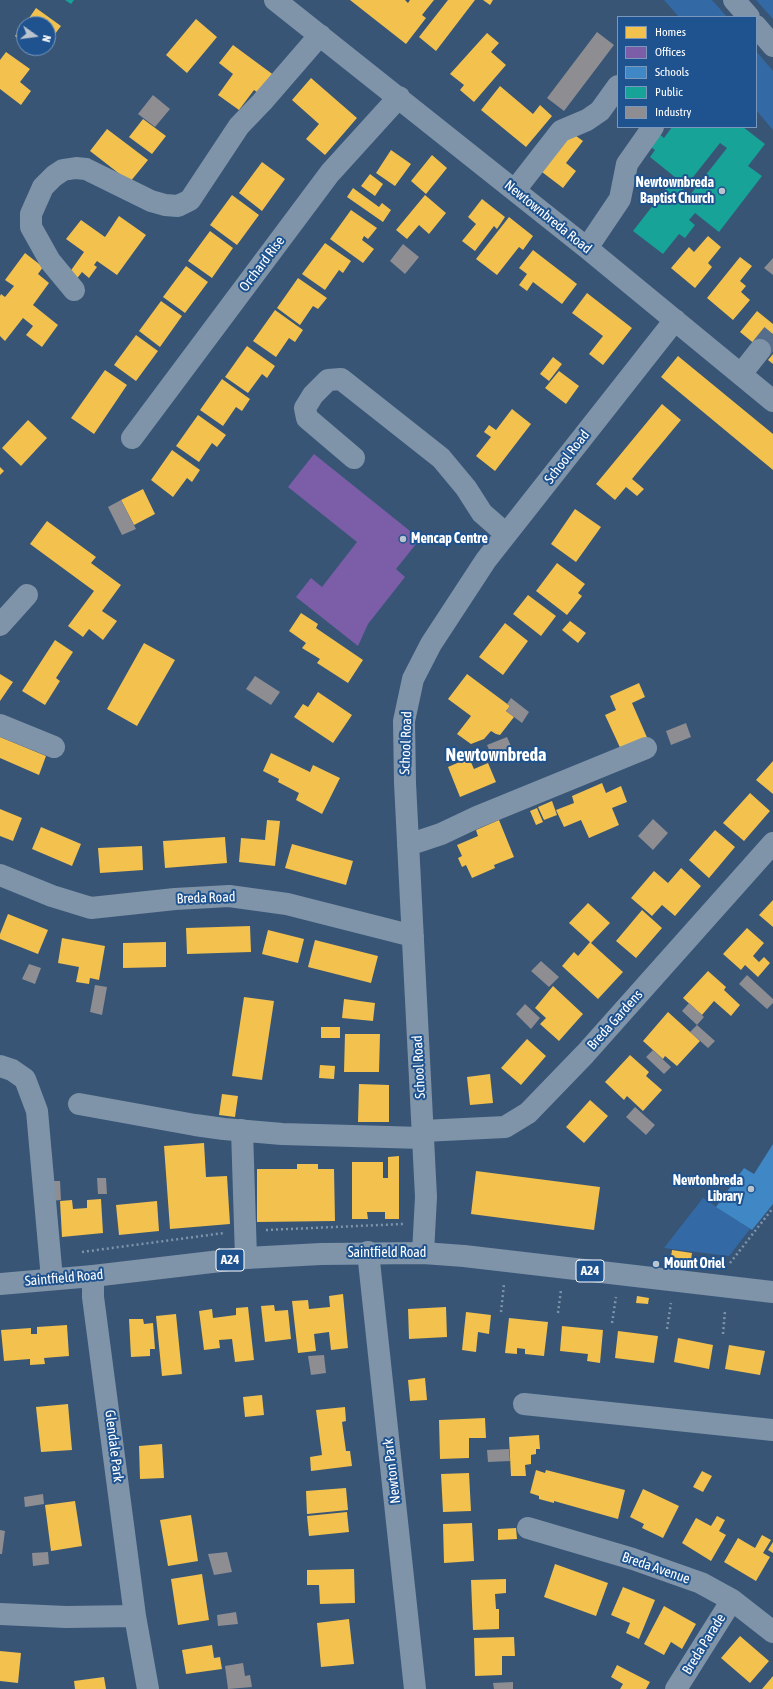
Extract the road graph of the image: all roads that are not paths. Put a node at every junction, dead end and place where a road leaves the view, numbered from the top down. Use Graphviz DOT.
graph roads {
  1 [pos="275,0"];
  2 [pos="734,0"];
  3 [pos="748,16"];
  4 [pos="757,27"];
  5 [pos="320,35"];
  6 [pos="773,46"];
  7 [pos="617,87"];
  8 [pos="399,97"];
  9 [pos="652,128"];
  10 [pos="515,190"];
  11 [pos="587,248"];
  12 [pos="74,290"];
  13 [pos="675,320"];
  14 [pos="760,350"];
  15 [pos="741,374"];
  16 [pos="773,401"];
  17 [pos="132,438"];
  18 [pos="354,458"];
  19 [pos="506,534"];
  20 [pos="27,595"];
  21 [pos="0,625"];
  22 [pos="0,725"];
  23 [pos="54,747"];
  24 [pos="646,748"];
  25 [pos="773,844"];
  26 [pos="408,845"];
  27 [pos="0,875"];
  28 [pos="413,936"];
  29 [pos="0,1066"];
  30 [pos="79,1104"];
  31 [pos="242,1130"];
  32 [pos="423,1135"];
  33 [pos="368,1252"];
  34 [pos="423,1253"];
  35 [pos="246,1258"];
  36 [pos="93,1276"];
  37 [pos="52,1279"];
  38 [pos="0,1284"];
  39 [pos="773,1292"];
  40 [pos="524,1404"];
  41 [pos="773,1430"];
  42 [pos="528,1528"];
  43 [pos="732,1600"];
  44 [pos="0,1614"];
  45 [pos="135,1616"];
  46 [pos="773,1632"];
  47 [pos="148,1689"];
  48 [pos="415,1689"];
  49 [pos="676,1689"];
  1 -- 5 [label="street, Newtownbreda Road"];
  2 -- 3 [label="highway"];
  4 -- 6 [label="highway"];
  5 -- 8 [label="street, Newtownbreda Road"];
  5 -- 12 [label="street"];
  7 -- 10 [label="street"];
  8 -- 10 [label="street, Newtownbreda Road"];
  8 -- 17 [label="street, Orchard Rise"];
  9 -- 11 [label="street"];
  10 -- 11 [label="street, Newtownbreda Road"];
  11 -- 13 [label="street, Newtownbreda Road"];
  13 -- 15 [label="street, Newtownbreda Road"];
  13 -- 19 [label="street, School Road"];
  14 -- 15 [label="street"];
  15 -- 16 [label="street, Newtownbreda Road"];
  18 -- 19 [label="street"];
  19 -- 26 [label="street, School Road"];
  20 -- 21 [label="street"];
  22 -- 23 [label="street"];
  24 -- 26 [label="street"];
  25 -- 32 [label="street, Breda Gardens"];
  26 -- 28 [label="street, School Road"];
  27 -- 28 [label="street, Breda Road"];
  28 -- 32 [label="street, School Road"];
  29 -- 37 [label="street"];
  30 -- 31 [label="street, Breda Gardens"];
  31 -- 32 [label="street, Breda Gardens"];
  31 -- 35 [label="street"];
  32 -- 34 [label="street, School Road"];
  33 -- 34 [label="highway, Saintfield Road / A24"];
  33 -- 35 [label="highway, Saintfield Road / A24"];
  33 -- 48 [label="street, Newton Park"];
  34 -- 39 [label="highway, Saintfield Road / A24"];
  35 -- 36 [label="highway, Saintfield Road / A24"];
  36 -- 37 [label="highway, Saintfield Road / A24"];
  36 -- 45 [label="street, Glendale Park"];
  37 -- 38 [label="highway, Saintfield Road / A24"];
  40 -- 41 [label="street"];
  42 -- 43 [label="street, Breda Avenue"];
  43 -- 46 [label="street, Breda Avenue"];
  43 -- 49 [label="street, Breda Parade"];
  44 -- 45 [label="street"];
  45 -- 47 [label="street, Glendale Park"];
}
